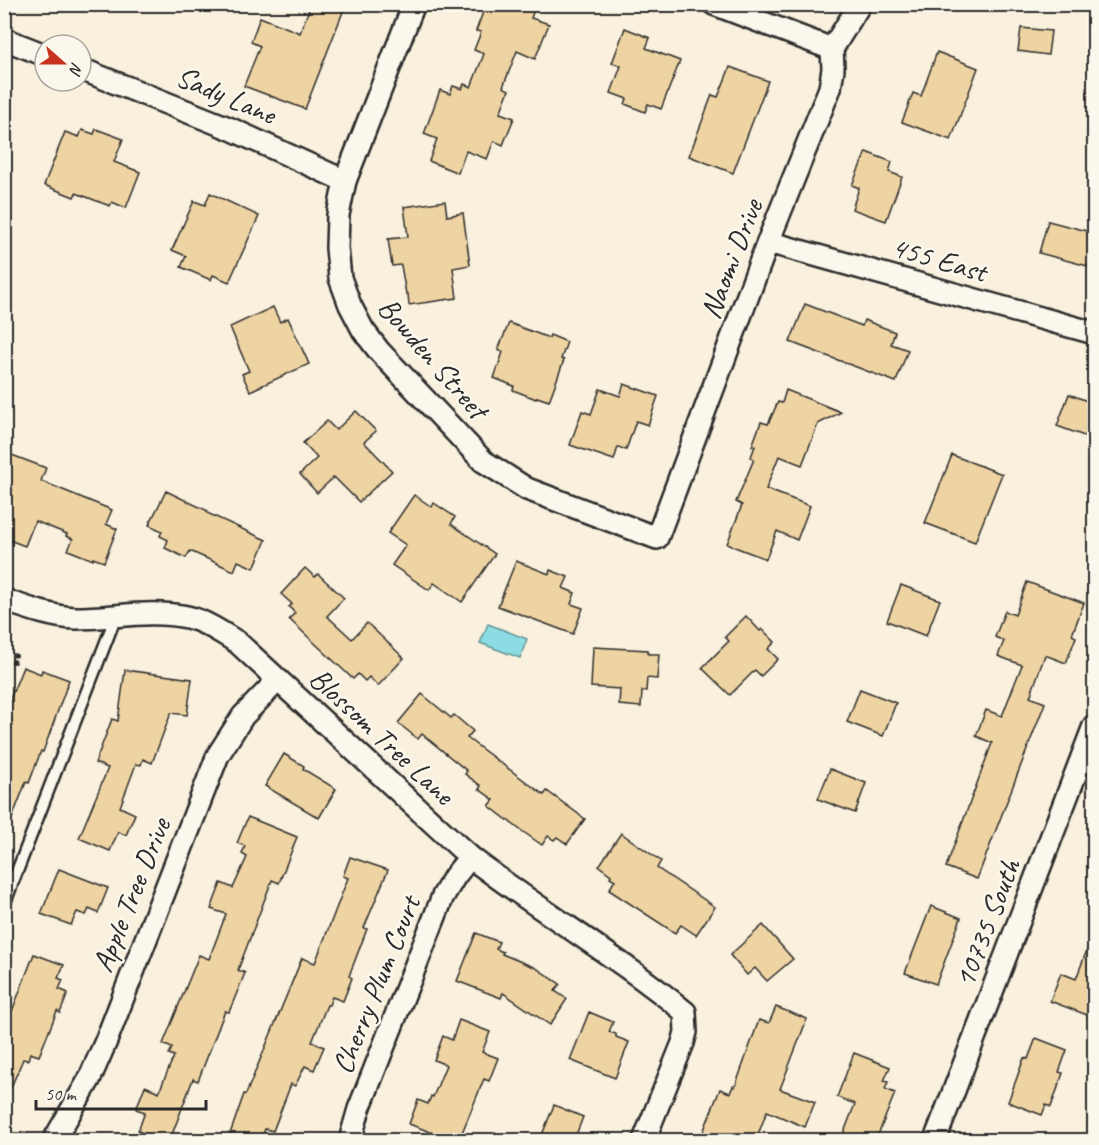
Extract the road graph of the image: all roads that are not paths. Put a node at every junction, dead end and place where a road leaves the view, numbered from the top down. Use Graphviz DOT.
graph roads {
  1 [pos="414,4"];
  2 [pos="714,4"];
  3 [pos="860,4"];
  4 [pos="4,39"];
  5 [pos="832,49"];
  6 [pos="33,50"];
  7 [pos="93,74"];
  8 [pos="345,181"];
  9 [pos="768,242"];
  10 [pos="1095,333"];
  11 [pos="657,538"];
  12 [pos="4,600"];
  13 [pos="116,616"];
  14 [pos="277,681"];
  15 [pos="1095,726"];
  16 [pos="470,857"];
  17 [pos="4,905"];
  18 [pos="54,1140"];
  19 [pos="350,1140"];
  20 [pos="644,1140"];
  21 [pos="935,1140"];
  1 -- 8 [label="street, Bowden Street"];
  2 -- 5 [label="street"];
  3 -- 5 [label="street"];
  4 -- 6 [label="street"];
  5 -- 9 [label="street, Naomi Drive"];
  7 -- 8 [label="street, Sady Lane"];
  8 -- 11 [label="street, Bowden Street"];
  9 -- 10 [label="street, 455 East"];
  9 -- 11 [label="street, Naomi Drive"];
  12 -- 13 [label="street, Blossom Tree Lane"];
  13 -- 14 [label="street, Blossom Tree Lane"];
  13 -- 17 [label="lane"];
  14 -- 16 [label="street, Blossom Tree Lane"];
  14 -- 18 [label="street, Apple Tree Drive"];
  15 -- 21 [label="street, 10735 South"];
  16 -- 19 [label="street, Cherry Plum Court"];
  16 -- 20 [label="street, Blossom Tree Lane"];
}
